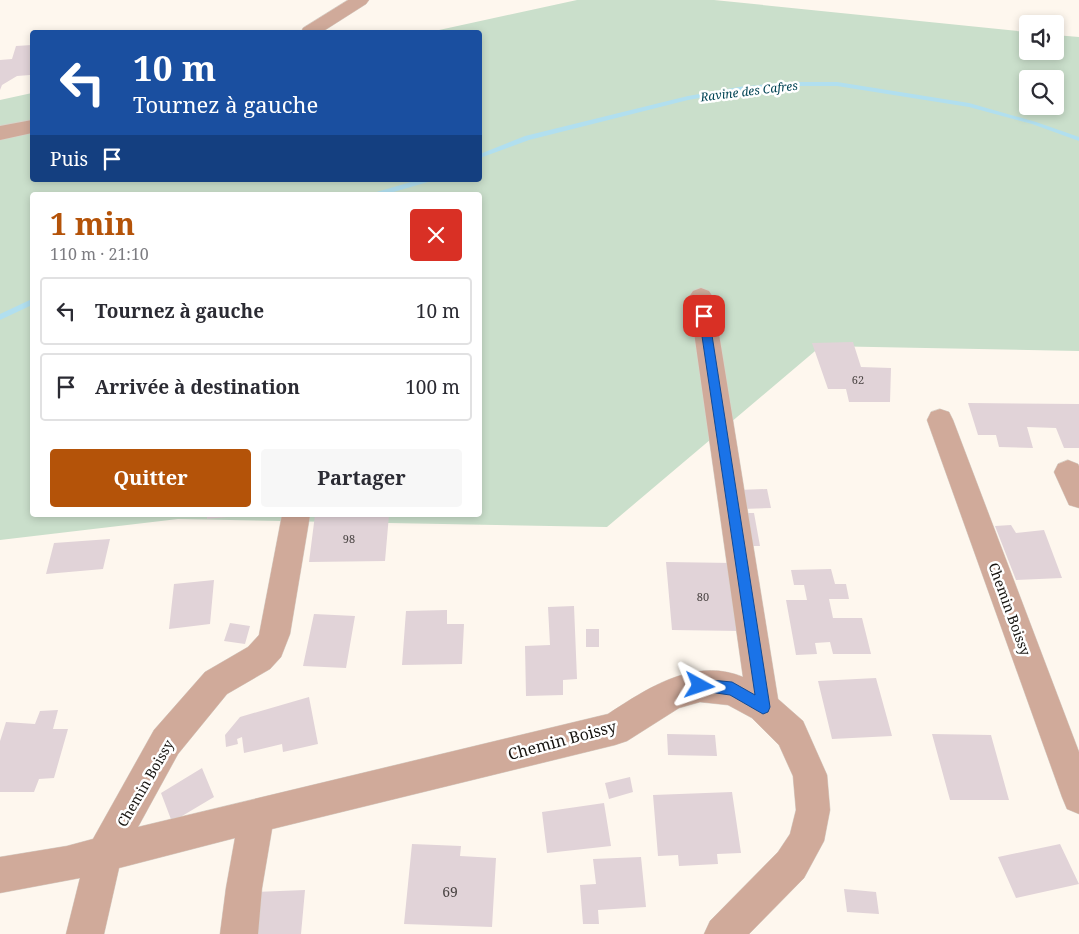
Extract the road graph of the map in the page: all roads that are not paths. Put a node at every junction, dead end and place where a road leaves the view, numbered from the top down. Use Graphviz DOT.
graph roads {
  1 [pos="360,0"];
  2 [pos="313,30"];
  3 [pos="30,127"];
  4 [pos="0,133"];
  5 [pos="702,297"];
  6 [pos="940,420"];
  7 [pos="296,517"];
  8 [pos="763,707"];
  9 [pos="1079,797"];
  10 [pos="256,816"];
  11 [pos="104,855"];
  12 [pos="0,875"];
  13 [pos="86,934"];
  14 [pos="239,934"];
  15 [pos="722,934"];
  1 -- 2 [label="street"];
  3 -- 4 [label="street"];
  5 -- 8 [label="street"];
  6 -- 9 [label="street, Chemin Boissy"];
  7 -- 11 [label="street, Chemin Boissy"];
  8 -- 10 [label="street, Chemin Boissy"];
  8 -- 15 [label="street, Chemin Boissy"];
  10 -- 11 [label="street, Chemin Boissy"];
  10 -- 14 [label="street"];
  11 -- 12 [label="street, Chemin Boissy"];
  11 -- 13 [label="street, Chemin Boissy"];
}
